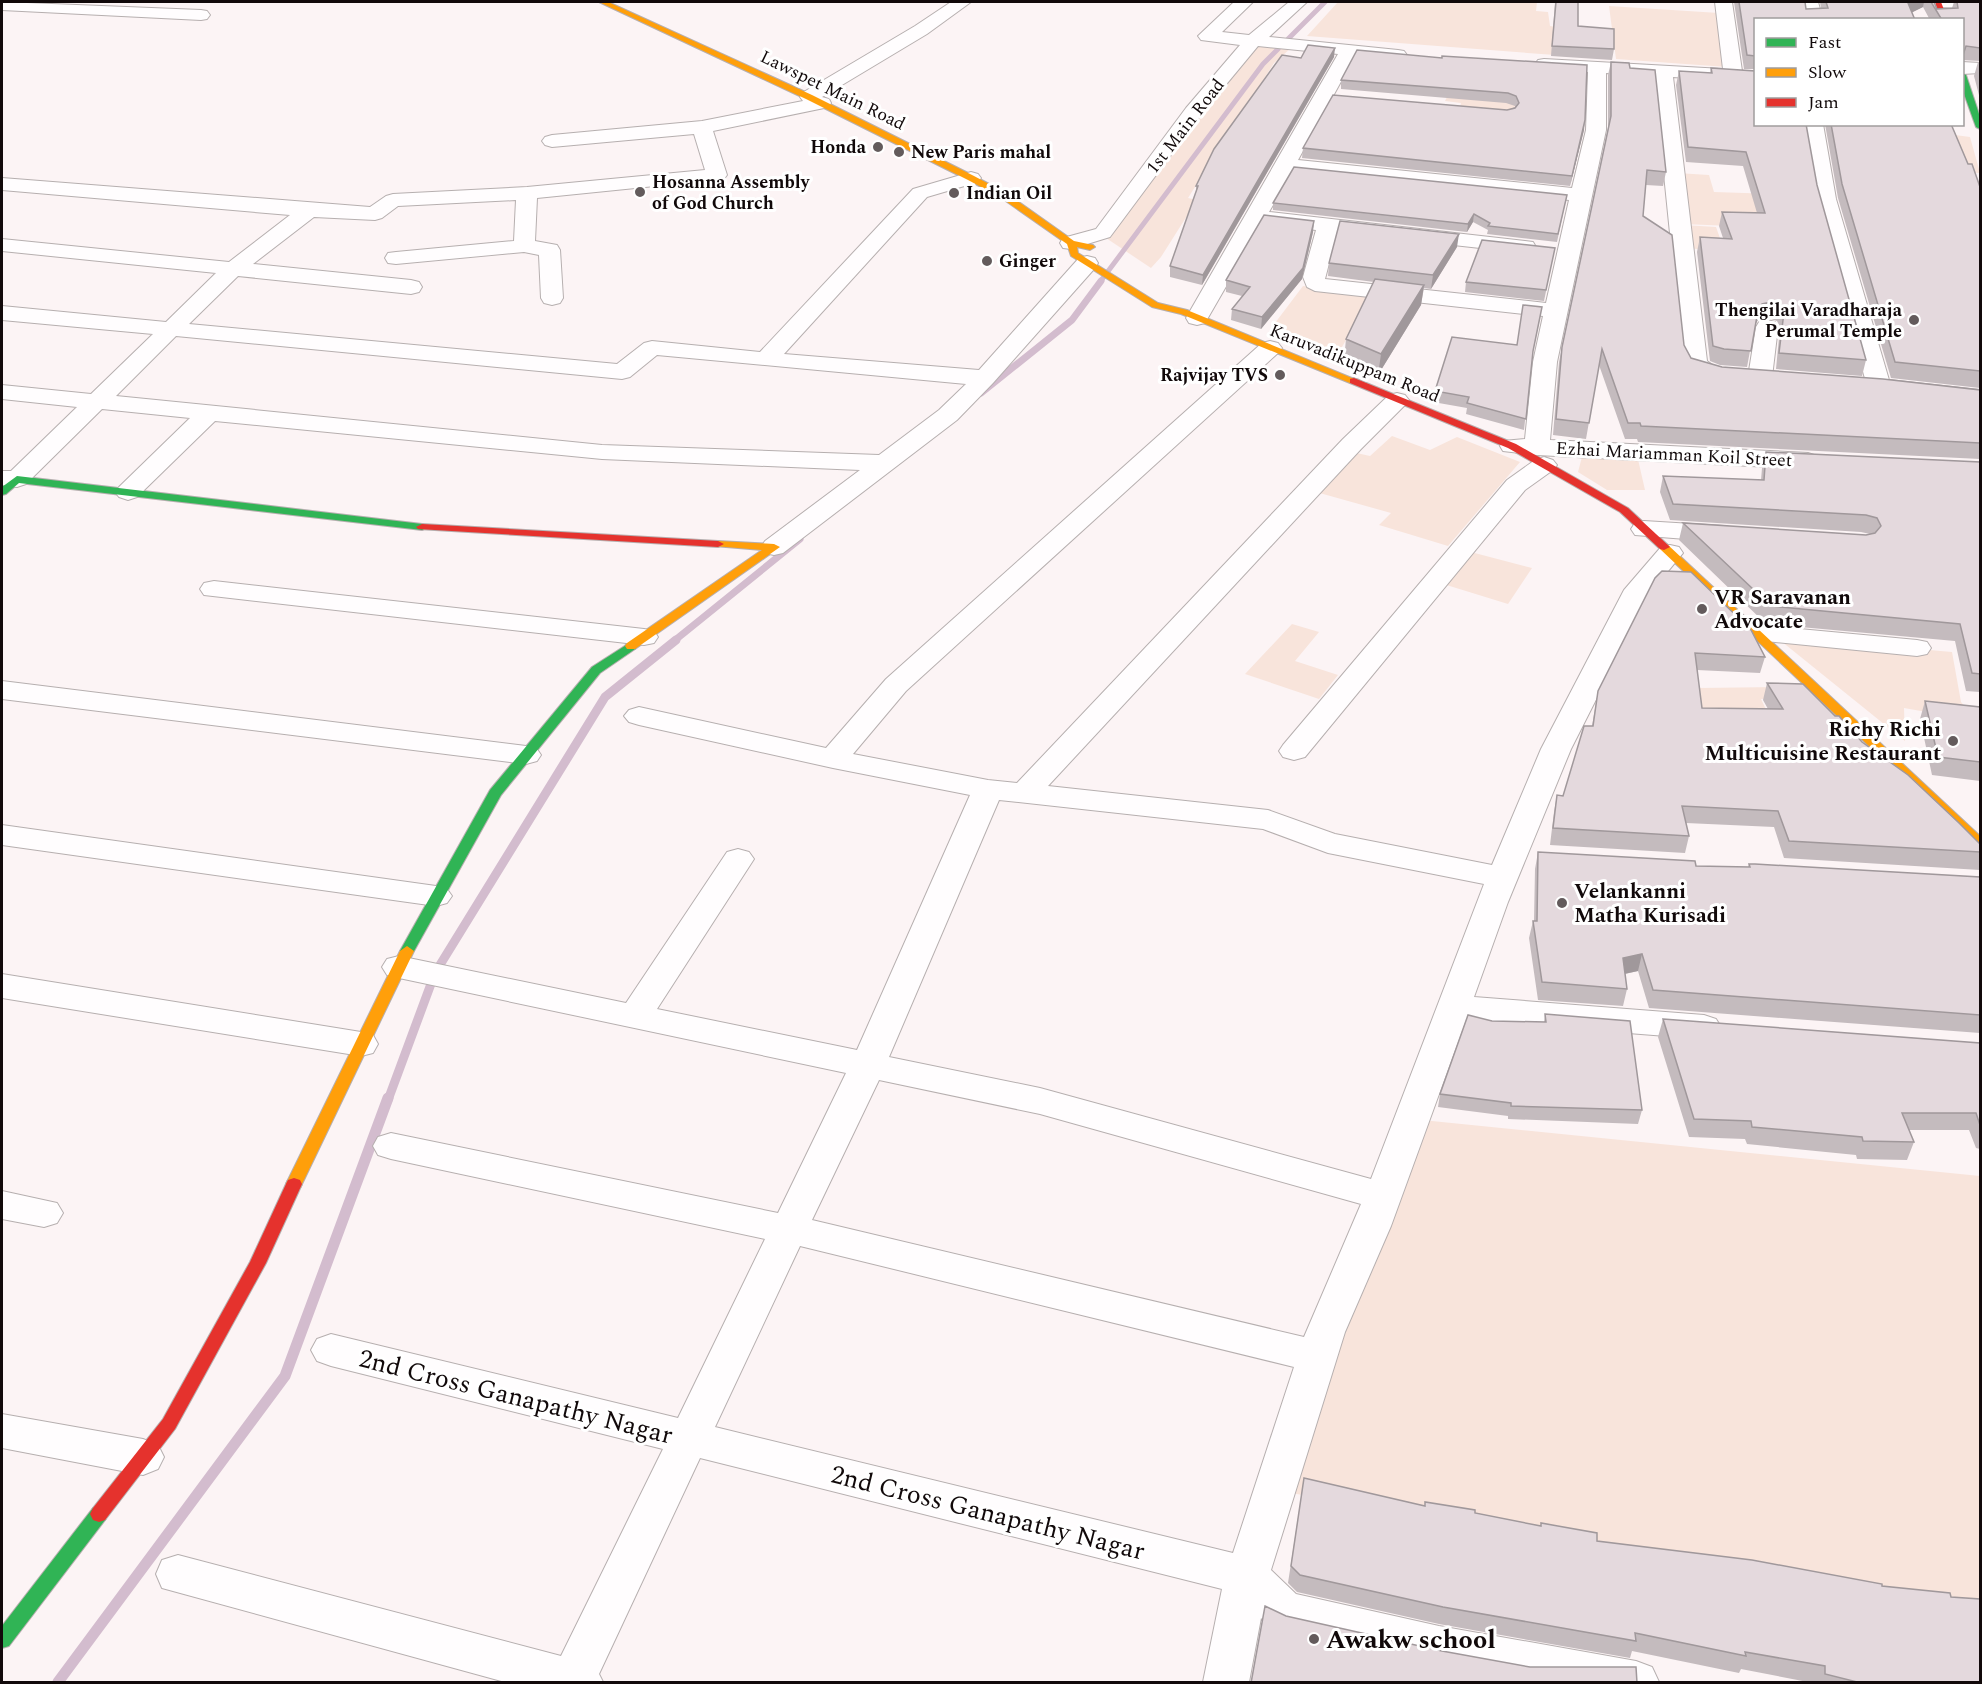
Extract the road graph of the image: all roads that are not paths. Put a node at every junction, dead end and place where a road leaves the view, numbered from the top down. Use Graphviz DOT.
graph roads {
  1 [pos="603,2"];
  2 [pos="962,2"];
  3 [pos="1244,2"];
  4 [pos="1299,2"];
  5 [pos="1724,2"];
  6 [pos="1810,2"];
  7 [pos="1938,2"];
  8 [pos="1980,4"];
  9 [pos="2,5"];
  10 [pos="201,15"];
  11 [pos="1814,18"];
  12 [pos="1943,18"];
  13 [pos="1253,41"];
  14 [pos="1349,51"];
  15 [pos="1419,56"];
  16 [pos="1526,63"];
  17 [pos="1596,68"];
  18 [pos="1964,68"];
  19 [pos="1980,69"];
  20 [pos="1664,72"];
  21 [pos="1733,76"];
  22 [pos="1754,77"];
  23 [pos="1964,84"];
  24 [pos="1325,96"];
  25 [pos="1348,98"];
  26 [pos="816,100"];
  27 [pos="1813,126"];
  28 [pos="702,127"];
  29 [pos="1980,127"];
  30 [pos="552,141"];
  31 [pos="1285,165"];
  32 [pos="971,178"];
  33 [pos="2,184"];
  34 [pos="527,193"];
  35 [pos="1580,195"];
  36 [pos="309,210"];
  37 [pos="1255,216"];
  38 [pos="1328,225"];
  39 [pos="1071,243"];
  40 [pos="2,244"];
  41 [pos="524,246"];
  42 [pos="1568,251"];
  43 [pos="396,258"];
  44 [pos="1098,259"];
  45 [pos="233,268"];
  46 [pos="411,287"];
  47 [pos="1167,294"];
  48 [pos="552,298"];
  49 [pos="1556,311"];
  50 [pos="2,313"];
  51 [pos="1191,315"];
  52 [pos="1767,327"];
  53 [pos="171,329"];
  54 [pos="1269,348"];
  55 [pos="766,360"];
  56 [pos="1760,377"];
  57 [pos="985,378"];
  58 [pos="1784,379"];
  59 [pos="1856,385"];
  60 [pos="1879,386"];
  61 [pos="2,392"];
  62 [pos="1980,397"];
  63 [pos="1397,400"];
  64 [pos="98,401"];
  65 [pos="210,412"];
  66 [pos="1512,447"];
  67 [pos="1540,456"];
  68 [pos="1829,462"];
  69 [pos="885,463"];
  70 [pos="7,483"];
  71 [pos="128,492"];
  72 [pos="1644,529"];
  73 [pos="1747,535"];
  74 [pos="774,547"];
  75 [pos="1670,553"];
  76 [pos="214,589"];
  77 [pos="1756,633"];
  78 [pos="644,637"];
  79 [pos="1917,648"];
  80 [pos="2,690"];
  81 [pos="639,716"];
  82 [pos="1294,751"];
  83 [pos="526,755"];
  84 [pos="833,759"];
  85 [pos="988,789"];
  86 [pos="1025,793"];
  87 [pos="2,835"];
  88 [pos="1980,843"];
  89 [pos="1547,857"];
  90 [pos="738,858"];
  91 [pos="1507,866"];
  92 [pos="436,896"];
  93 [pos="399,968"];
  94 [pos="2,986"];
  95 [pos="1454,1007"];
  96 [pos="635,1016"];
  97 [pos="1736,1030"];
  98 [pos="361,1044"];
  99 [pos="868,1065"];
  100 [pos="391,1146"];
  101 [pos="1383,1196"];
  102 [pos="2,1205"];
  103 [pos="44,1213"];
  104 [pos="788,1229"];
  105 [pos="331,1350"];
  106 [pos="1317,1356"];
  107 [pos="2,1431"];
  108 [pos="688,1438"];
  109 [pos="143,1457"];
  110 [pos="178,1574"];
  111 [pos="1247,1576"];
  112 [pos="2,1640"];
  113 [pos="575,1682"];
  114 [pos="1227,1683"];
  115 [pos="1636,1683"];
  1 -- 26 [label="street, Lawspet Main Road"];
  2 -- 26 [label="street"];
  3 -- 13 [label="street"];
  4 -- 13 [label="street, 1st Main Road"];
  5 -- 21 [label="street"];
  6 -- 11 [label="street"];
  7 -- 8 [label="street"];
  7 -- 12 [label="street"];
  9 -- 10 [label="street"];
  13 -- 14 [label="street"];
  13 -- 39 [label="street, 1st Main Road"];
  14 -- 15 [label="street"];
  14 -- 24 [label="street"];
  16 -- 17 [label="street"];
  17 -- 20 [label="street"];
  17 -- 35 [label="street"];
  18 -- 19 [label="street"];
  20 -- 21 [label="street"];
  20 -- 56 [label="street"];
  21 -- 22 [label="street"];
  23 -- 29 [label="street"];
  24 -- 25 [label="street"];
  24 -- 31 [label="street"];
  26 -- 28 [label="street"];
  26 -- 32 [label="street, Lawspet Main Road"];
  27 -- 60 [label="street"];
  28 -- 30 [label="street"];
  28 -- 34 [label="street"];
  31 -- 35 [label="street"];
  31 -- 37 [label="street"];
  32 -- 39 [label="street, Lawspet Main Road"];
  32 -- 55 [label="street"];
  33 -- 36 [label="street"];
  34 -- 36 [label="street"];
  34 -- 41 [label="street"];
  35 -- 42 [label="street"];
  36 -- 45 [label="street"];
  37 -- 38 [label="street"];
  37 -- 51 [label="street"];
  38 -- 42 [label="street"];
  38 -- 49 [label="street"];
  39 -- 44 [label="street"];
  39 -- 44 [label="street"];
  40 -- 45 [label="street"];
  41 -- 43 [label="street"];
  41 -- 48 [label="street"];
  42 -- 49 [label="street"];
  44 -- 51 [label="street"];
  44 -- 57 [label="street"];
  45 -- 46 [label="street"];
  45 -- 53 [label="street"];
  47 -- 51 [label="street"];
  49 -- 67 [label="street"];
  50 -- 53 [label="street"];
  51 -- 54 [label="street, Karuvadikuppam Road"];
  52 -- 56 [label="street"];
  53 -- 55 [label="street"];
  53 -- 64 [label="street"];
  54 -- 63 [label="street, Karuvadikuppam Road"];
  54 -- 84 [label="street"];
  55 -- 57 [label="street"];
  56 -- 58 [label="street"];
  57 -- 69 [label="street"];
  59 -- 60 [label="street"];
  60 -- 62 [label="street"];
  61 -- 64 [label="street"];
  63 -- 66 [label="street, Karuvadikuppam Road"];
  63 -- 86 [label="street"];
  64 -- 65 [label="street"];
  64 -- 70 [label="street"];
  65 -- 69 [label="street"];
  65 -- 71 [label="street"];
  66 -- 67 [label="street, Ezhai Mariamman Koil Street"];
  67 -- 68 [label="street, Ezhai Mariamman Koil Street"];
  67 -- 72 [label="street"];
  67 -- 82 [label="street"];
  69 -- 74 [label="street"];
  70 -- 71 [label="street"];
  71 -- 74 [label="street"];
  72 -- 73 [label="street"];
  72 -- 75 [label="street"];
  74 -- 78 [label="street"];
  75 -- 77 [label="street"];
  75 -- 91 [label="street"];
  76 -- 78 [label="street"];
  77 -- 79 [label="street"];
  77 -- 88 [label="street"];
  78 -- 83 [label="street"];
  80 -- 83 [label="street"];
  81 -- 84 [label="street"];
  83 -- 92 [label="street"];
  84 -- 85 [label="street"];
  85 -- 86 [label="street"];
  85 -- 99 [label="street"];
  86 -- 91 [label="street"];
  87 -- 92 [label="street"];
  89 -- 91 [label="street"];
  90 -- 96 [label="street"];
  91 -- 95 [label="street"];
  92 -- 93 [label="street"];
  93 -- 96 [label="street"];
  93 -- 98 [label="street"];
  94 -- 98 [label="street"];
  95 -- 97 [label="street"];
  95 -- 101 [label="street"];
  96 -- 99 [label="street"];
  98 -- 109 [label="street"];
  99 -- 101 [label="street"];
  99 -- 104 [label="street"];
  100 -- 104 [label="street"];
  101 -- 106 [label="street"];
  102 -- 103 [label="street"];
  104 -- 106 [label="street"];
  104 -- 108 [label="street"];
  105 -- 108 [label="street, 2nd Cross Ganapathy Nagar"];
  106 -- 111 [label="street"];
  107 -- 109 [label="street"];
  108 -- 111 [label="street, 2nd Cross Ganapathy Nagar"];
  108 -- 113 [label="street"];
  109 -- 112 [label="street"];
  110 -- 113 [label="street"];
  111 -- 114 [label="street"];
  111 -- 115 [label="street, 2nd Cross Ganapathy Nagar"];
}
